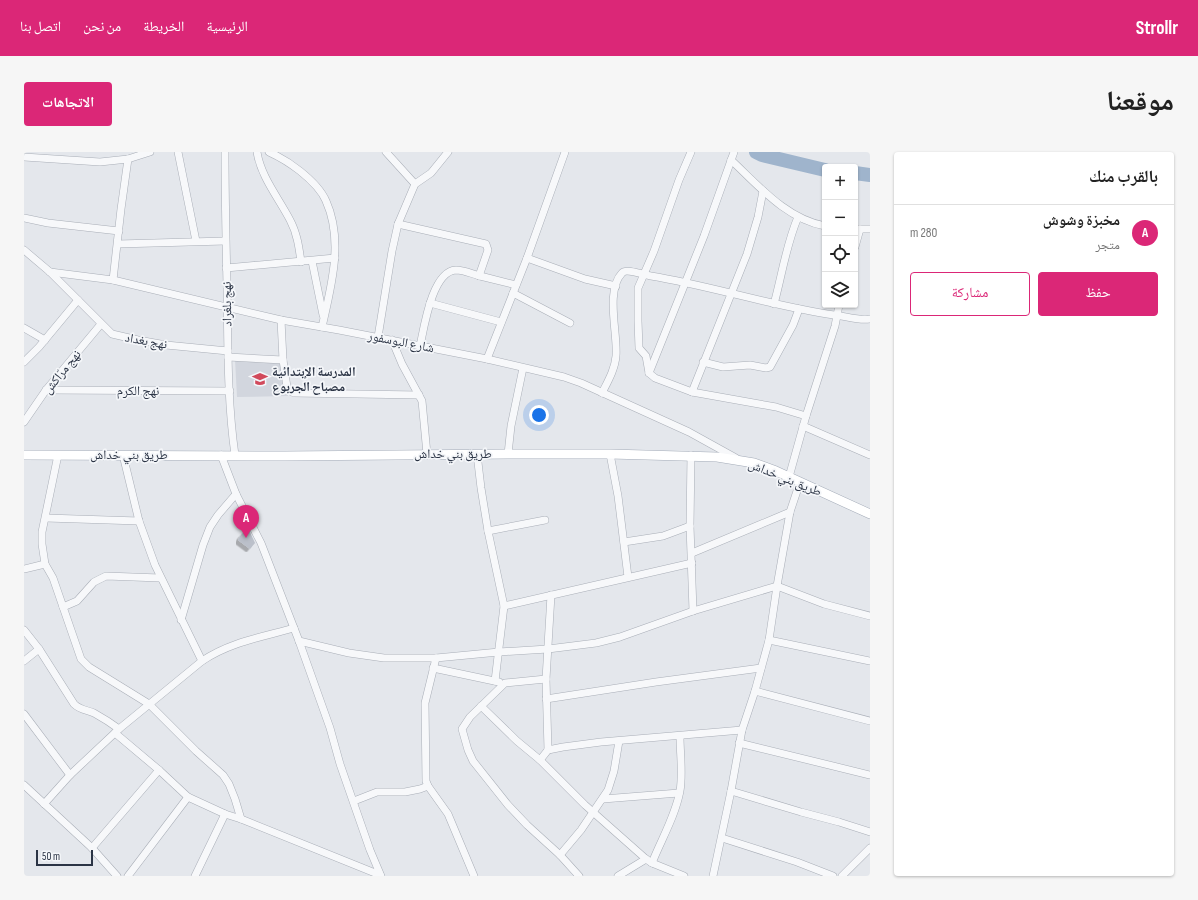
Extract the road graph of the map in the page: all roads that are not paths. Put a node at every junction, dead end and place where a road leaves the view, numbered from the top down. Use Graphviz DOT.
graph roads {
  1 [pos="25,152"];
  2 [pos="150,152"];
  3 [pos="178,152"];
  4 [pos="225,152"];
  5 [pos="257,152"];
  6 [pos="268,152"];
  7 [pos="386,152"];
  8 [pos="448,152"];
  9 [pos="565,152"];
  10 [pos="691,152"];
  11 [pos="734,152"];
  12 [pos="24,156"];
  13 [pos="128,159"];
  14 [pos="731,160"];
  15 [pos="415,184"];
  16 [pos="763,191"];
  17 [pos="798,217"];
  18 [pos="24,218"];
  19 [pos="398,224"];
  20 [pos="822,225"];
  21 [pos="858,229"];
  22 [pos="870,229"];
  23 [pos="119,232"];
  24 [pos="196,241"];
  25 [pos="225,241"];
  26 [pos="118,244"];
  27 [pos="24,250"];
  28 [pos="335,258"];
  29 [pos="527,258"];
  30 [pos="312,261"];
  31 [pos="301,262"];
  32 [pos="226,268"];
  33 [pos="50,272"];
  34 [pos="643,275"];
  35 [pos="479,276"];
  36 [pos="113,280"];
  37 [pos="684,282"];
  38 [pos="516,285"];
  39 [pos="616,286"];
  40 [pos="512,292"];
  41 [pos="731,294"];
  42 [pos="78,300"];
  43 [pos="430,303"];
  44 [pos="774,304"];
  45 [pos="227,306"];
  46 [pos="838,308"];
  47 [pos="799,309"];
  48 [pos="836,315"];
  49 [pos="324,318"];
  50 [pos="870,319"];
  51 [pos="281,320"];
  52 [pos="501,322"];
  53 [pos="570,323"];
  54 [pos="101,324"];
  55 [pos="322,327"];
  56 [pos="24,328"];
  57 [pos="378,337"];
  58 [pos="46,340"];
  59 [pos="392,340"];
  60 [pos="420,346"];
  61 [pos="228,354"];
  62 [pos="283,360"];
  63 [pos="487,360"];
  64 [pos="24,362"];
  65 [pos="703,362"];
  66 [pos="522,368"];
  67 [pos="649,373"];
  68 [pos="46,390"];
  69 [pos="230,391"];
  70 [pos="692,392"];
  71 [pos="602,393"];
  72 [pos="419,395"];
  73 [pos="806,416"];
  74 [pos="24,422"];
  75 [pos="803,426"];
  76 [pos="427,454"];
  77 [pos="477,454"];
  78 [pos="508,454"];
  79 [pos="610,454"];
  80 [pos="24,455"];
  81 [pos="58,455"];
  82 [pos="123,455"];
  83 [pos="221,455"];
  84 [pos="235,455"];
  85 [pos="691,455"];
  86 [pos="870,455"];
  87 [pos="738,459"];
  88 [pos="789,477"];
  89 [pos="800,482"];
  90 [pos="236,494"];
  91 [pos="790,512"];
  92 [pos="870,514"];
  93 [pos="46,518"];
  94 [pos="545,520"];
  95 [pos="139,521"];
  96 [pos="690,526"];
  97 [pos="488,531"];
  98 [pos="624,542"];
  99 [pos="692,553"];
  100 [pos="692,563"];
  101 [pos="45,564"];
  102 [pos="24,569"];
  103 [pos="628,577"];
  104 [pos="160,578"];
  105 [pos="777,586"];
  106 [pos="551,595"];
  107 [pos="504,606"];
  108 [pos="63,607"];
  109 [pos="693,611"];
  110 [pos="870,616"];
  111 [pos="181,620"];
  112 [pos="294,628"];
  113 [pos="24,630"];
  114 [pos="769,640"];
  115 [pos="299,641"];
  116 [pos="39,649"];
  117 [pos="548,650"];
  118 [pos="499,652"];
  119 [pos="436,658"];
  120 [pos="24,661"];
  121 [pos="202,661"];
  122 [pos="870,662"];
  123 [pos="433,668"];
  124 [pos="761,668"];
  125 [pos="546,679"];
  126 [pos="495,681"];
  127 [pos="506,683"];
  128 [pos="755,691"];
  129 [pos="546,699"];
  130 [pos="149,704"];
  131 [pos="481,706"];
  132 [pos="24,714"];
  133 [pos="870,721"];
  134 [pos="742,730"];
  135 [pos="117,731"];
  136 [pos="680,736"];
  137 [pos="619,741"];
  138 [pos="739,743"];
  139 [pos="548,750"];
  140 [pos="540,760"];
  141 [pos="159,770"];
  142 [pos="70,775"];
  143 [pos="870,775"];
  144 [pos="24,784"];
  145 [pos="428,786"];
  146 [pos="731,791"];
  147 [pos="679,793"];
  148 [pos="188,797"];
  149 [pos="603,798"];
  150 [pos="354,801"];
  151 [pos="44,804"];
  152 [pos="593,812"];
  153 [pos="224,814"];
  154 [pos="241,819"];
  155 [pos="870,832"];
  156 [pos="722,838"];
  157 [pos="92,848"];
  158 [pos="870,848"];
  159 [pos="560,855"];
  160 [pos="646,859"];
  161 [pos="652,863"];
  162 [pos="380,875"];
  163 [pos="117,876"];
  164 [pos="128,876"];
  165 [pos="195,876"];
  166 [pos="474,876"];
  167 [pos="580,876"];
  168 [pos="618,876"];
  169 [pos="684,876"];
  170 [pos="713,876"];
  171 [pos="834,876"];
  172 [pos="842,876"];
  1 -- 12 [label="street"];
  2 -- 13 [label="street"];
  3 -- 24 [label="street"];
  4 -- 25 [label="street, نهج بلغراد"];
  5 -- 31 [label="street"];
  6 -- 28 [label="street"];
  7 -- 15 [label="street"];
  8 -- 15 [label="street"];
  9 -- 29 [label="street"];
  10 -- 34 [label="street"];
  11 -- 14 [label="street"];
  12 -- 13 [label="street"];
  13 -- 23 [label="street"];
  14 -- 16 [label="street"];
  14 -- 37 [label="street"];
  15 -- 19 [label="street"];
  16 -- 17 [label="street"];
  16 -- 41 [label="street"];
  17 -- 20 [label="street"];
  17 -- 44 [label="street"];
  18 -- 23 [label="street"];
  19 -- 35 [label="street"];
  19 -- 57 [label="street"];
  21 -- 22 [label="street"];
  23 -- 26 [label="street"];
  24 -- 25 [label="street"];
  24 -- 26 [label="street"];
  25 -- 32 [label="street, نهج بلغراد"];
  26 -- 36 [label="street"];
  27 -- 33 [label="street, نهج بغداد"];
  28 -- 30 [label="street"];
  28 -- 49 [label="street"];
  29 -- 38 [label="street"];
  29 -- 39 [label="street"];
  30 -- 31 [label="street"];
  30 -- 49 [label="street"];
  31 -- 32 [label="street"];
  32 -- 45 [label="street, نهج بلغراد"];
  33 -- 36 [label="street, شارع البوسفور"];
  33 -- 42 [label="street, نهج بغداد"];
  34 -- 37 [label="street"];
  34 -- 39 [label="street"];
  34 -- 67 [label="street"];
  35 -- 38 [label="street"];
  35 -- 43 [label="street"];
  36 -- 45 [label="street, شارع البوسفور"];
  37 -- 41 [label="street"];
  37 -- 67 [label="street"];
  38 -- 40 [label="street"];
  39 -- 71 [label="street"];
  40 -- 52 [label="street"];
  40 -- 53 [label="street"];
  41 -- 44 [label="street"];
  41 -- 65 [label="street"];
  42 -- 54 [label="street, نهج بغداد"];
  42 -- 58 [label="street"];
  43 -- 52 [label="street"];
  43 -- 60 [label="street"];
  44 -- 47 [label="street"];
  45 -- 51 [label="street, شارع البوسفور"];
  45 -- 61 [label="street, نهج بلغراد"];
  46 -- 48 [label="street"];
  47 -- 48 [label="street"];
  47 -- 65 [label="street"];
  48 -- 50 [label="street"];
  48 -- 73 [label="street"];
  49 -- 55 [label="street"];
  51 -- 55 [label="street, شارع البوسفور"];
  51 -- 62 [label="street"];
  52 -- 63 [label="street"];
  54 -- 61 [label="street, نهج بغداد"];
  54 -- 68 [label="street, نهج مرّاكش"];
  55 -- 57 [label="street, شارع البوسفور"];
  56 -- 58 [label="street"];
  57 -- 59 [label="street, شارع البوسفور"];
  58 -- 64 [label="street"];
  59 -- 60 [label="street, شارع البوسفور"];
  59 -- 72 [label="street"];
  60 -- 63 [label="street, شارع البوسفور"];
  61 -- 62 [label="street, نهج بغداد"];
  61 -- 69 [label="street, نهج بلغراد"];
  62 -- 72 [label="street"];
  63 -- 66 [label="street, شارع البوسفور"];
  65 -- 70 [label="street"];
  66 -- 71 [label="street, شارع البوسفور"];
  66 -- 78 [label="street"];
  67 -- 70 [label="street"];
  68 -- 69 [label="street, نهج الكرم"];
  68 -- 74 [label="street, نهج مرّاكش"];
  69 -- 84 [label="street, نهج بلغراد"];
  70 -- 73 [label="street"];
  71 -- 87 [label="street, شارع البوسفور"];
  72 -- 76 [label="street"];
  73 -- 75 [label="street"];
  75 -- 86 [label="street"];
  75 -- 88 [label="street"];
  76 -- 77 [label="main road, طريق بني خداش"];
  76 -- 84 [label="main road, طريق بني خداش"];
  77 -- 78 [label="main road, طريق بني خداش"];
  77 -- 97 [label="street"];
  78 -- 79 [label="main road, طريق بني خداش"];
  79 -- 85 [label="main road, طريق بني خداش"];
  79 -- 98 [label="street"];
  80 -- 81 [label="main road, طريق بني خداش"];
  81 -- 82 [label="main road, طريق بني خداش"];
  81 -- 93 [label="street"];
  82 -- 83 [label="main road, طريق بني خداش"];
  82 -- 95 [label="street"];
  83 -- 84 [label="main road, طريق بني خداش"];
  83 -- 90 [label="street"];
  85 -- 87 [label="main road, طريق بني خداش"];
  85 -- 96 [label="street"];
  87 -- 88 [label="main road, طريق بني خداش"];
  88 -- 89 [label="main road, طريق بني خداش"];
  89 -- 91 [label="street"];
  89 -- 92 [label="main road, طريق بني خداش"];
  90 -- 111 [label="street"];
  90 -- 112 [label="street"];
  91 -- 99 [label="street"];
  91 -- 105 [label="street"];
  93 -- 95 [label="street"];
  93 -- 101 [label="street"];
  94 -- 97 [label="street"];
  95 -- 104 [label="street"];
  96 -- 98 [label="street"];
  96 -- 99 [label="street"];
  97 -- 107 [label="street"];
  98 -- 103 [label="street"];
  99 -- 100 [label="street"];
  100 -- 103 [label="street"];
  100 -- 109 [label="street"];
  101 -- 102 [label="street"];
  101 -- 108 [label="street"];
  103 -- 106 [label="street"];
  104 -- 108 [label="street"];
  104 -- 111 [label="street"];
  105 -- 109 [label="street"];
  105 -- 110 [label="street"];
  105 -- 114 [label="street"];
  106 -- 107 [label="street"];
  106 -- 117 [label="street"];
  107 -- 118 [label="street"];
  108 -- 130 [label="street"];
  109 -- 117 [label="street"];
  111 -- 121 [label="street"];
  112 -- 115 [label="street"];
  112 -- 121 [label="street"];
  113 -- 116 [label="street"];
  114 -- 122 [label="street"];
  114 -- 124 [label="street"];
  115 -- 119 [label="street"];
  115 -- 150 [label="street"];
  116 -- 120 [label="street"];
  116 -- 135 [label="street"];
  117 -- 118 [label="street"];
  117 -- 125 [label="street"];
  118 -- 119 [label="street"];
  118 -- 126 [label="street"];
  119 -- 123 [label="street"];
  121 -- 130 [label="street"];
  123 -- 126 [label="street"];
  123 -- 145 [label="street"];
  124 -- 128 [label="street"];
  124 -- 129 [label="street"];
  125 -- 127 [label="street"];
  125 -- 129 [label="street"];
  126 -- 127 [label="street"];
  127 -- 131 [label="street"];
  128 -- 133 [label="street"];
  128 -- 134 [label="street"];
  129 -- 139 [label="street"];
  130 -- 135 [label="street"];
  130 -- 154 [label="street"];
  131 -- 140 [label="street"];
  131 -- 159 [label="street"];
  132 -- 142 [label="street"];
  134 -- 136 [label="street"];
  134 -- 138 [label="street"];
  135 -- 141 [label="street"];
  135 -- 142 [label="street"];
  136 -- 137 [label="street"];
  136 -- 147 [label="street"];
  137 -- 139 [label="street"];
  137 -- 149 [label="street"];
  138 -- 143 [label="street"];
  138 -- 146 [label="street"];
  139 -- 140 [label="street"];
  140 -- 152 [label="street"];
  141 -- 148 [label="street"];
  141 -- 157 [label="street"];
  142 -- 151 [label="street"];
  144 -- 151 [label="street"];
  145 -- 150 [label="street"];
  145 -- 166 [label="street"];
  146 -- 155 [label="street"];
  146 -- 156 [label="street"];
  147 -- 149 [label="street"];
  147 -- 161 [label="street"];
  148 -- 153 [label="street"];
  148 -- 164 [label="street"];
  149 -- 152 [label="street"];
  150 -- 162 [label="street"];
  151 -- 157 [label="street"];
  152 -- 159 [label="street"];
  152 -- 160 [label="street"];
  153 -- 154 [label="street"];
  153 -- 165 [label="street"];
  154 -- 162 [label="street"];
  156 -- 170 [label="street"];
  156 -- 171 [label="street"];
  157 -- 163 [label="street"];
  158 -- 172 [label="street"];
  159 -- 167 [label="street"];
  160 -- 161 [label="street"];
  160 -- 168 [label="street"];
  161 -- 169 [label="street"];
}
